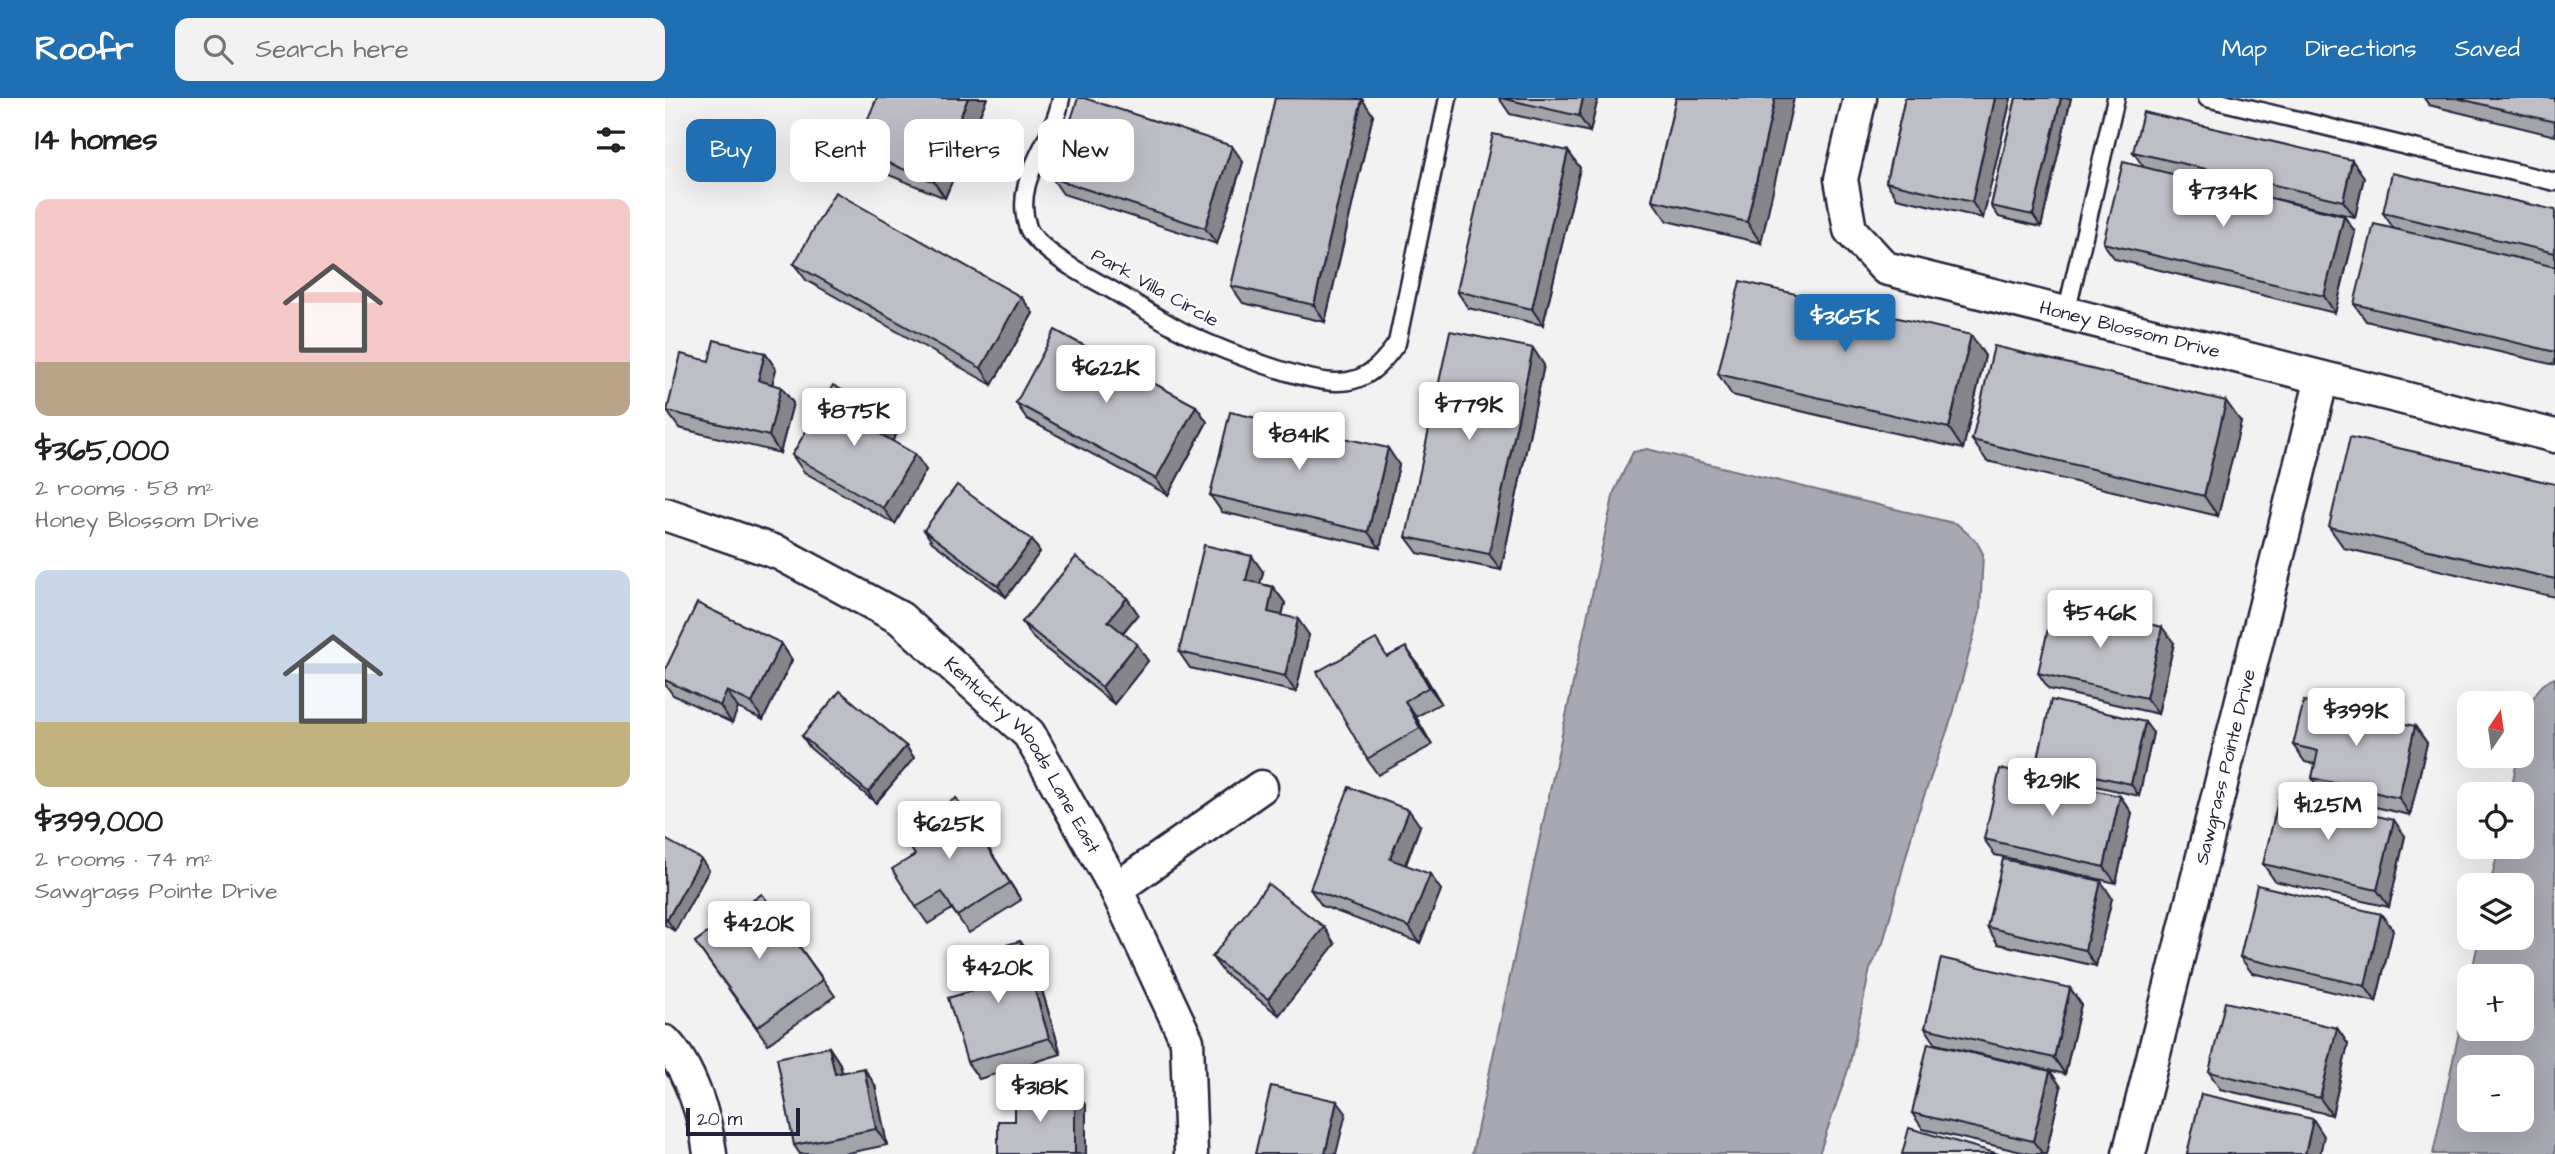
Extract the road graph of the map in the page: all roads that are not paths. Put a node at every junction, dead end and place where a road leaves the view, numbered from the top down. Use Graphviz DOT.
graph roads {
  1 [pos="1061,98"];
  2 [pos="1448,98"];
  3 [pos="1860,98"];
  4 [pos="2116,98"];
  5 [pos="2207,98"];
  6 [pos="2555,182"];
  7 [pos="2066,314"];
  8 [pos="2322,378"];
  9 [pos="2555,436"];
  10 [pos="665,514"];
  11 [pos="1261,787"];
  12 [pos="1116,889"];
  13 [pos="665,1042"];
  14 [pos="710,1154"];
  15 [pos="1191,1154"];
  16 [pos="2129,1154"];
  1 -- 2 [label="lane, Park Villa Circle"];
  3 -- 7 [label="street, Honey Blossom Drive"];
  4 -- 7 [label="lane"];
  5 -- 6 [label="lane"];
  7 -- 8 [label="street, Honey Blossom Drive"];
  8 -- 9 [label="street, Honey Blossom Drive"];
  8 -- 16 [label="street, Sawgrass Pointe Drive"];
  10 -- 12 [label="street, Kentucky Woods Lane East"];
  11 -- 12 [label="street"];
  12 -- 15 [label="street, Kentucky Woods Lane East"];
  13 -- 14 [label="street"];
}
